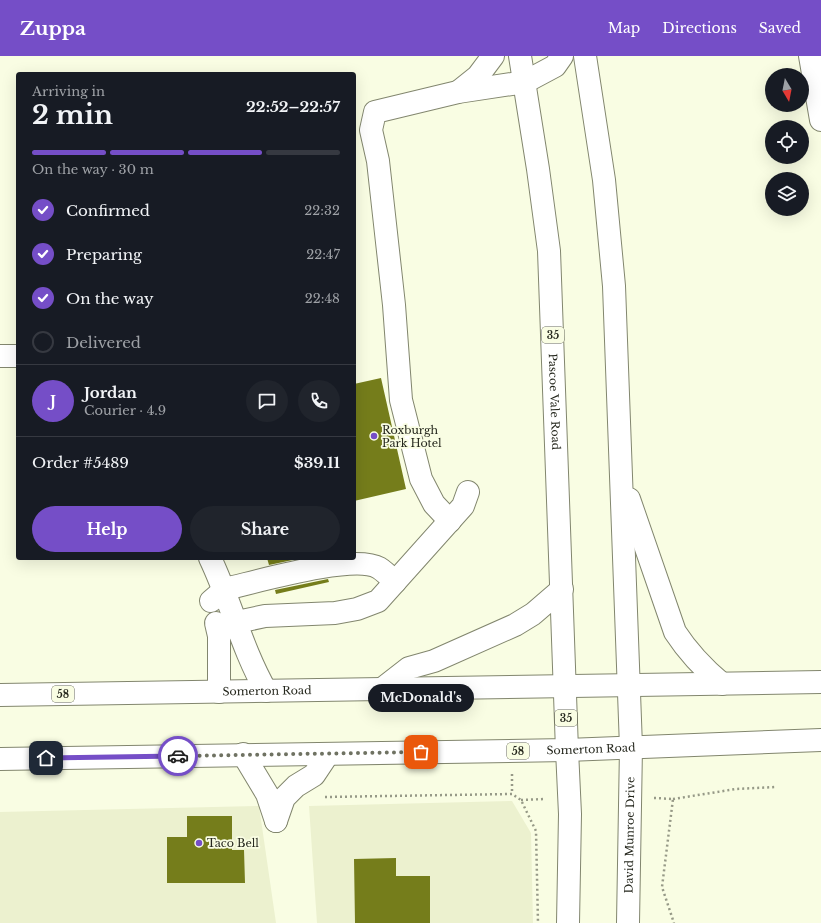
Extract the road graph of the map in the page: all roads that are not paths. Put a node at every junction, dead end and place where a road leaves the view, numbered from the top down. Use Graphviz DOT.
graph roads {
  1 [pos="492,56"];
  2 [pos="520,56"];
  3 [pos="562,56"];
  4 [pos="585,56"];
  5 [pos="810,56"];
  6 [pos="525,82"];
  7 [pos="458,92"];
  8 [pos="821,120"];
  9 [pos="0,356"];
  10 [pos="16,356"];
  11 [pos="620,473"];
  12 [pos="468,492"];
  13 [pos="450,521"];
  14 [pos="203,560"];
  15 [pos="210,560"];
  16 [pos="395,582"];
  17 [pos="562,589"];
  18 [pos="218,595"];
  19 [pos="237,622"];
  20 [pos="219,636"];
  21 [pos="821,682"];
  22 [pos="722,684"];
  23 [pos="628,685"];
  24 [pos="565,687"];
  25 [pos="382,689"];
  26 [pos="266,691"];
  27 [pos="219,692"];
  28 [pos="0,695"];
  29 [pos="821,740"];
  30 [pos="631,747"];
  31 [pos="567,750"];
  32 [pos="243,754"];
  33 [pos="328,754"];
  34 [pos="0,759"];
  35 [pos="568,923"];
  36 [pos="628,923"];
  1 -- 7 [label="main road"];
  2 -- 6 [label="main road, Pascoe Vale Road / 35"];
  3 -- 6 [label="main road"];
  4 -- 11 [label="main road"];
  5 -- 8 [label="main road"];
  6 -- 7 [label="main road"];
  6 -- 17 [label="main road, Pascoe Vale Road / 35"];
  7 -- 13 [label="main road"];
  9 -- 10 [label="main road"];
  11 -- 22 [label="main road"];
  11 -- 23 [label="main road"];
  12 -- 13 [label="main road"];
  13 -- 16 [label="main road"];
  14 -- 18 [label="main road"];
  15 -- 18 [label="main road"];
  16 -- 18 [label="main road"];
  16 -- 19 [label="main road"];
  17 -- 24 [label="main road, Pascoe Vale Road / 35"];
  17 -- 25 [label="main road"];
  18 -- 19 [label="main road"];
  18 -- 20 [label="main road"];
  19 -- 20 [label="main road"];
  19 -- 26 [label="main road"];
  20 -- 27 [label="main road"];
  21 -- 22 [label="main road, Somerton Road / 58"];
  22 -- 23 [label="main road, Somerton Road / 58"];
  23 -- 24 [label="main road, Somerton Road / 58"];
  23 -- 30 [label="main road"];
  24 -- 25 [label="main road, Somerton Road / 58"];
  24 -- 31 [label="main road, Pascoe Vale Road / 35"];
  25 -- 26 [label="main road, Somerton Road / 58"];
  26 -- 27 [label="main road, Somerton Road / 58"];
  27 -- 28 [label="main road, Somerton Road / 58"];
  29 -- 30 [label="main road, Somerton Road / 58"];
  30 -- 31 [label="main road, Somerton Road / 58"];
  30 -- 36 [label="main road, David Munroe Drive"];
  31 -- 33 [label="main road, Somerton Road / 58"];
  31 -- 35 [label="main road"];
  32 -- 33 [label="main road, Somerton Road / 58"];
  32 -- 33 [label="main road"];
  32 -- 34 [label="main road, Somerton Road / 58"];
}
